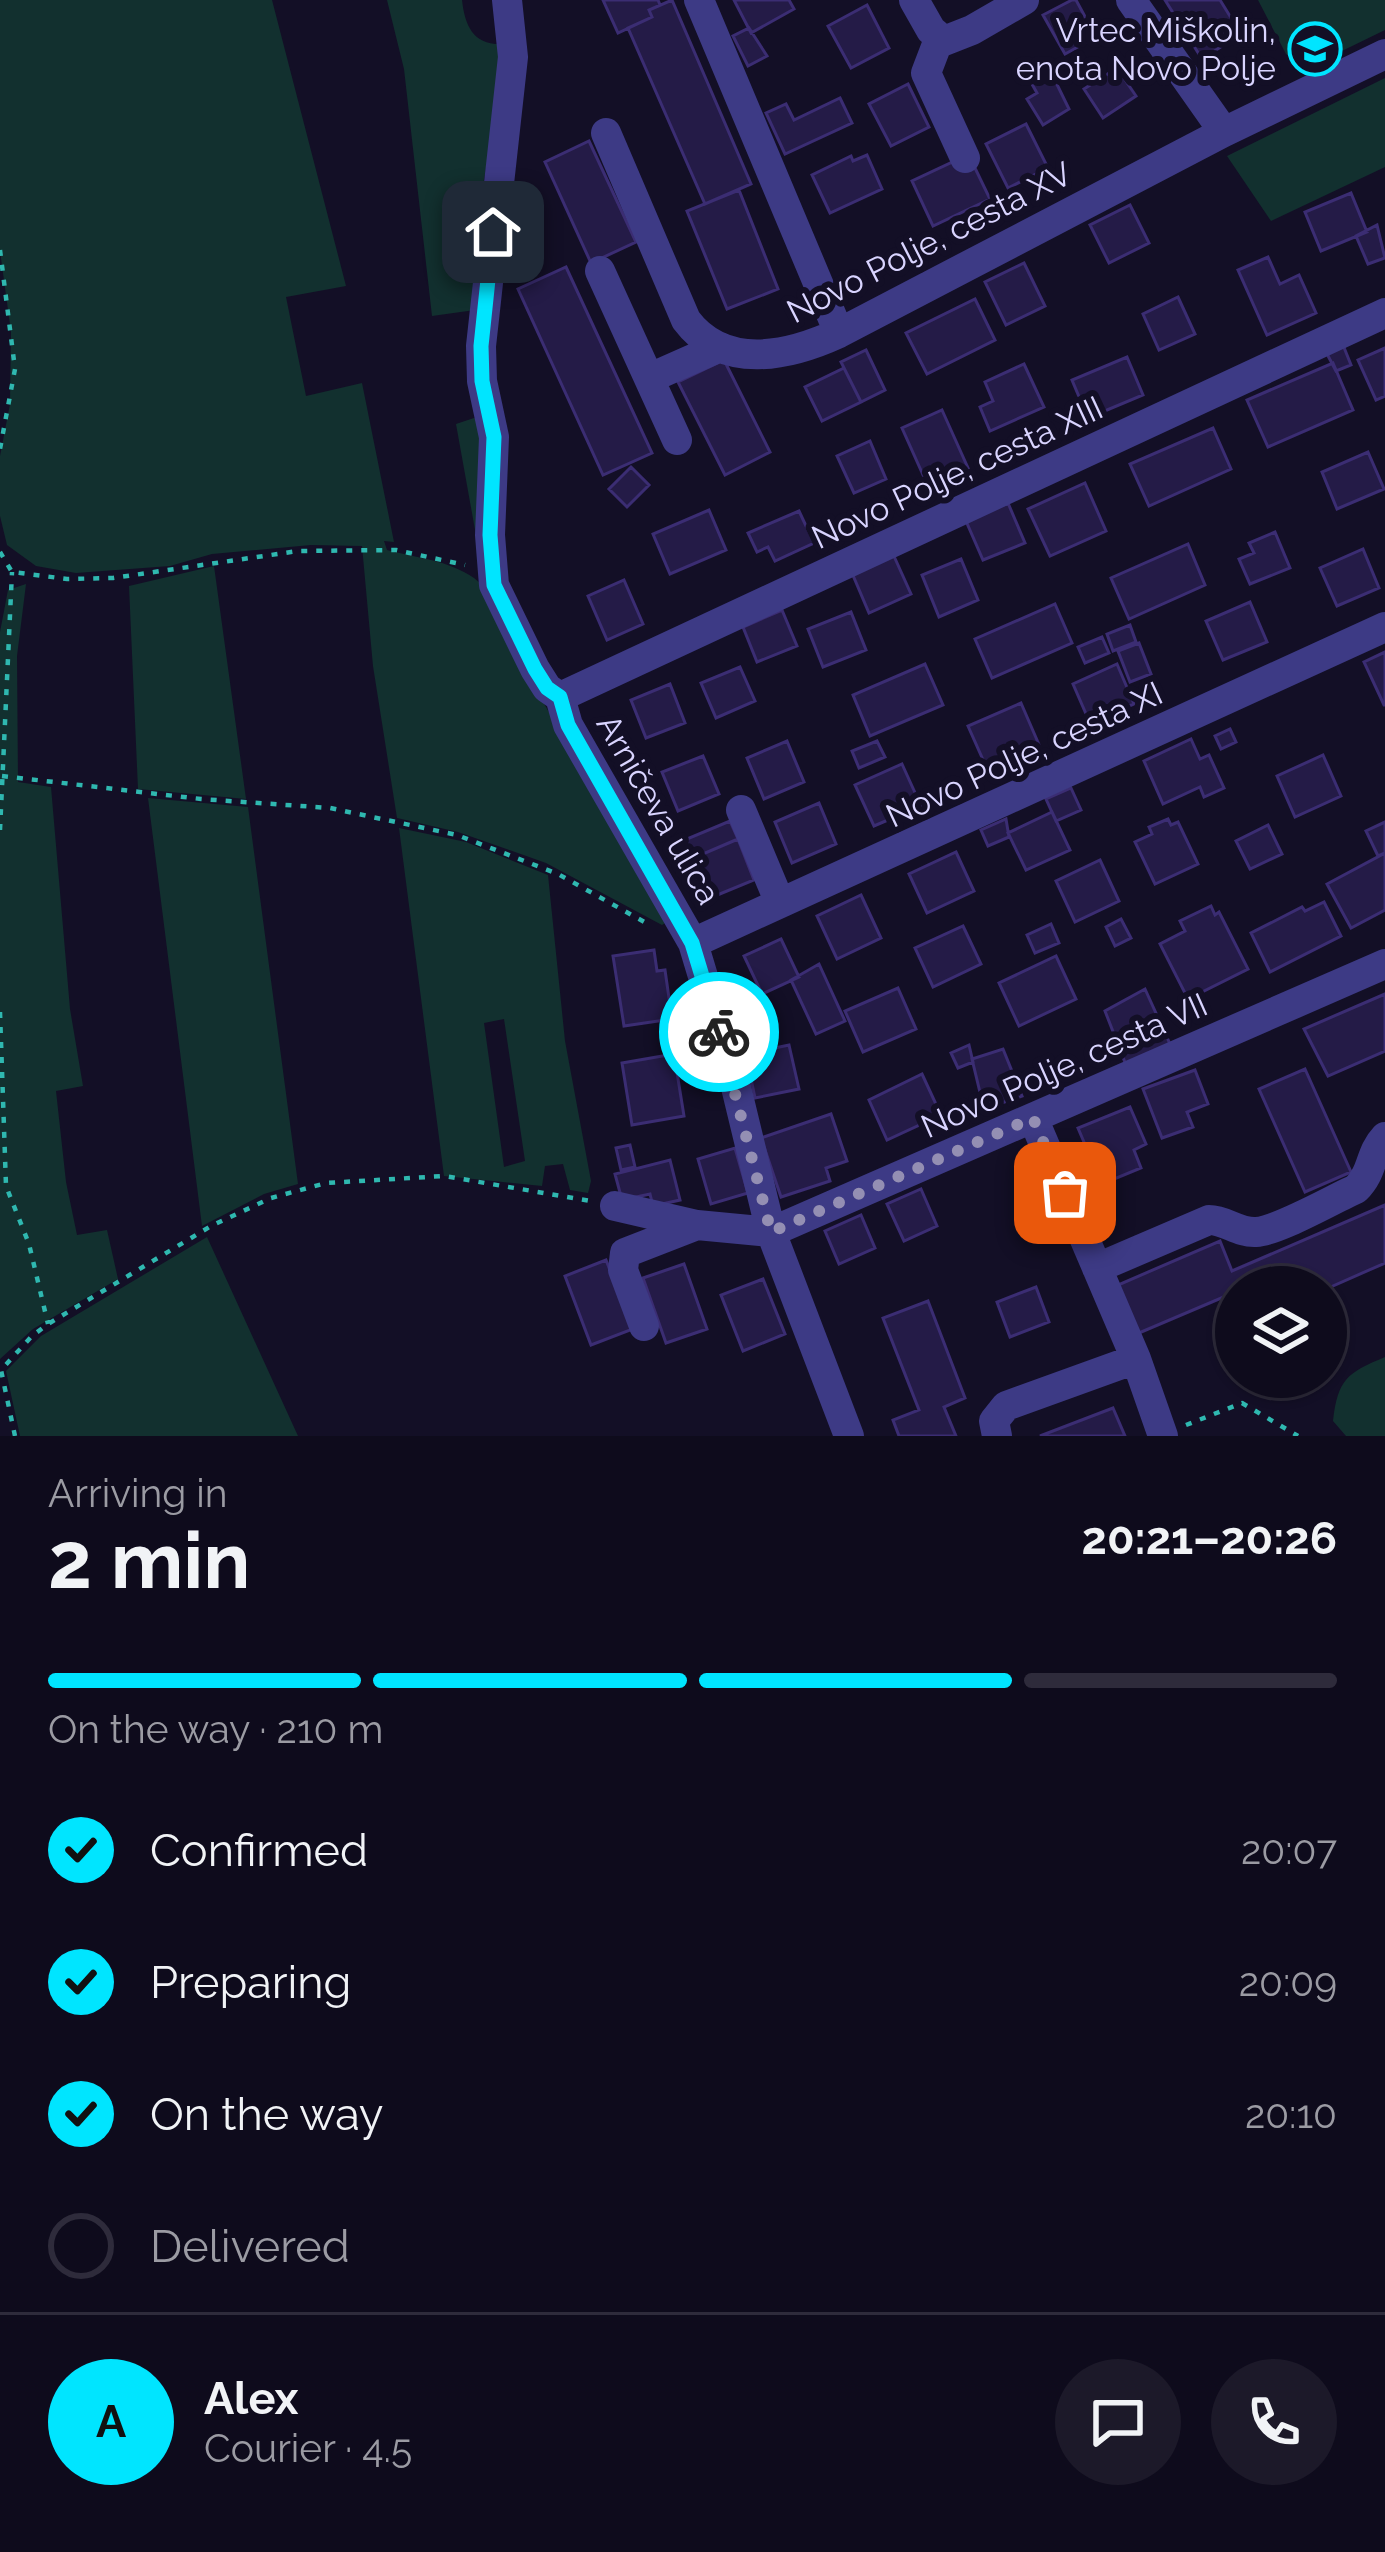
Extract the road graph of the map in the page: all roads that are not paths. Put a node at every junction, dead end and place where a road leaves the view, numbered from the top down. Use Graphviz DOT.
graph roads {
  1 [pos="507,0"];
  2 [pos="699,0"];
  3 [pos="914,0"];
  4 [pos="1024,0"];
  5 [pos="1131,0"];
  6 [pos="939,39"];
  7 [pos="1385,54"];
  8 [pos="1224,132"];
  9 [pos="606,133"];
  10 [pos="965,158"];
  11 [pos="600,271"];
  12 [pos="1385,313"];
  13 [pos="838,333"];
  14 [pos="720,347"];
  15 [pos="650,378"];
  16 [pos="677,440"];
  17 [pos="1385,627"];
  18 [pos="560,697"];
  19 [pos="741,811"];
  20 [pos="780,904"];
  21 [pos="692,943"];
  22 [pos="1385,964"];
  23 [pos="1033,1118"];
  24 [pos="1385,1137"];
  25 [pos="615,1206"];
  26 [pos="698,1225"];
  27 [pos="771,1232"];
  28 [pos="1097,1268"];
  29 [pos="644,1326"];
  30 [pos="1136,1359"];
  31 [pos="1164,1435"];
  32 [pos="849,1436"];
  33 [pos="997,1436"];
  1 -- 18 [label="street, Arničeva ulica"];
  2 -- 13 [label="street"];
  3 -- 6 [label="street"];
  4 -- 6 [label="street"];
  5 -- 8 [label="street"];
  6 -- 10 [label="street"];
  7 -- 8 [label="street, Novo Polje, cesta XV"];
  8 -- 13 [label="street, Novo Polje, cesta XV"];
  9 -- 14 [label="street"];
  11 -- 15 [label="street"];
  12 -- 18 [label="street, Novo Polje, cesta XIII"];
  13 -- 14 [label="street, Novo Polje, cesta XV"];
  14 -- 15 [label="street"];
  15 -- 16 [label="street"];
  17 -- 20 [label="street, Novo Polje, cesta XI"];
  18 -- 21 [label="street, Arničeva ulica"];
  19 -- 20 [label="street"];
  20 -- 21 [label="street, Novo Polje, cesta XI"];
  21 -- 27 [label="street, Arničeva ulica"];
  22 -- 23 [label="street, Novo Polje, cesta VII"];
  23 -- 27 [label="street, Novo Polje, cesta VII"];
  23 -- 28 [label="street"];
  24 -- 28 [label="street"];
  25 -- 26 [label="street"];
  26 -- 27 [label="street"];
  26 -- 29 [label="street"];
  27 -- 32 [label="street, Arničeva ulica"];
  28 -- 30 [label="street"];
  30 -- 31 [label="street"];
  30 -- 33 [label="street"];
}
